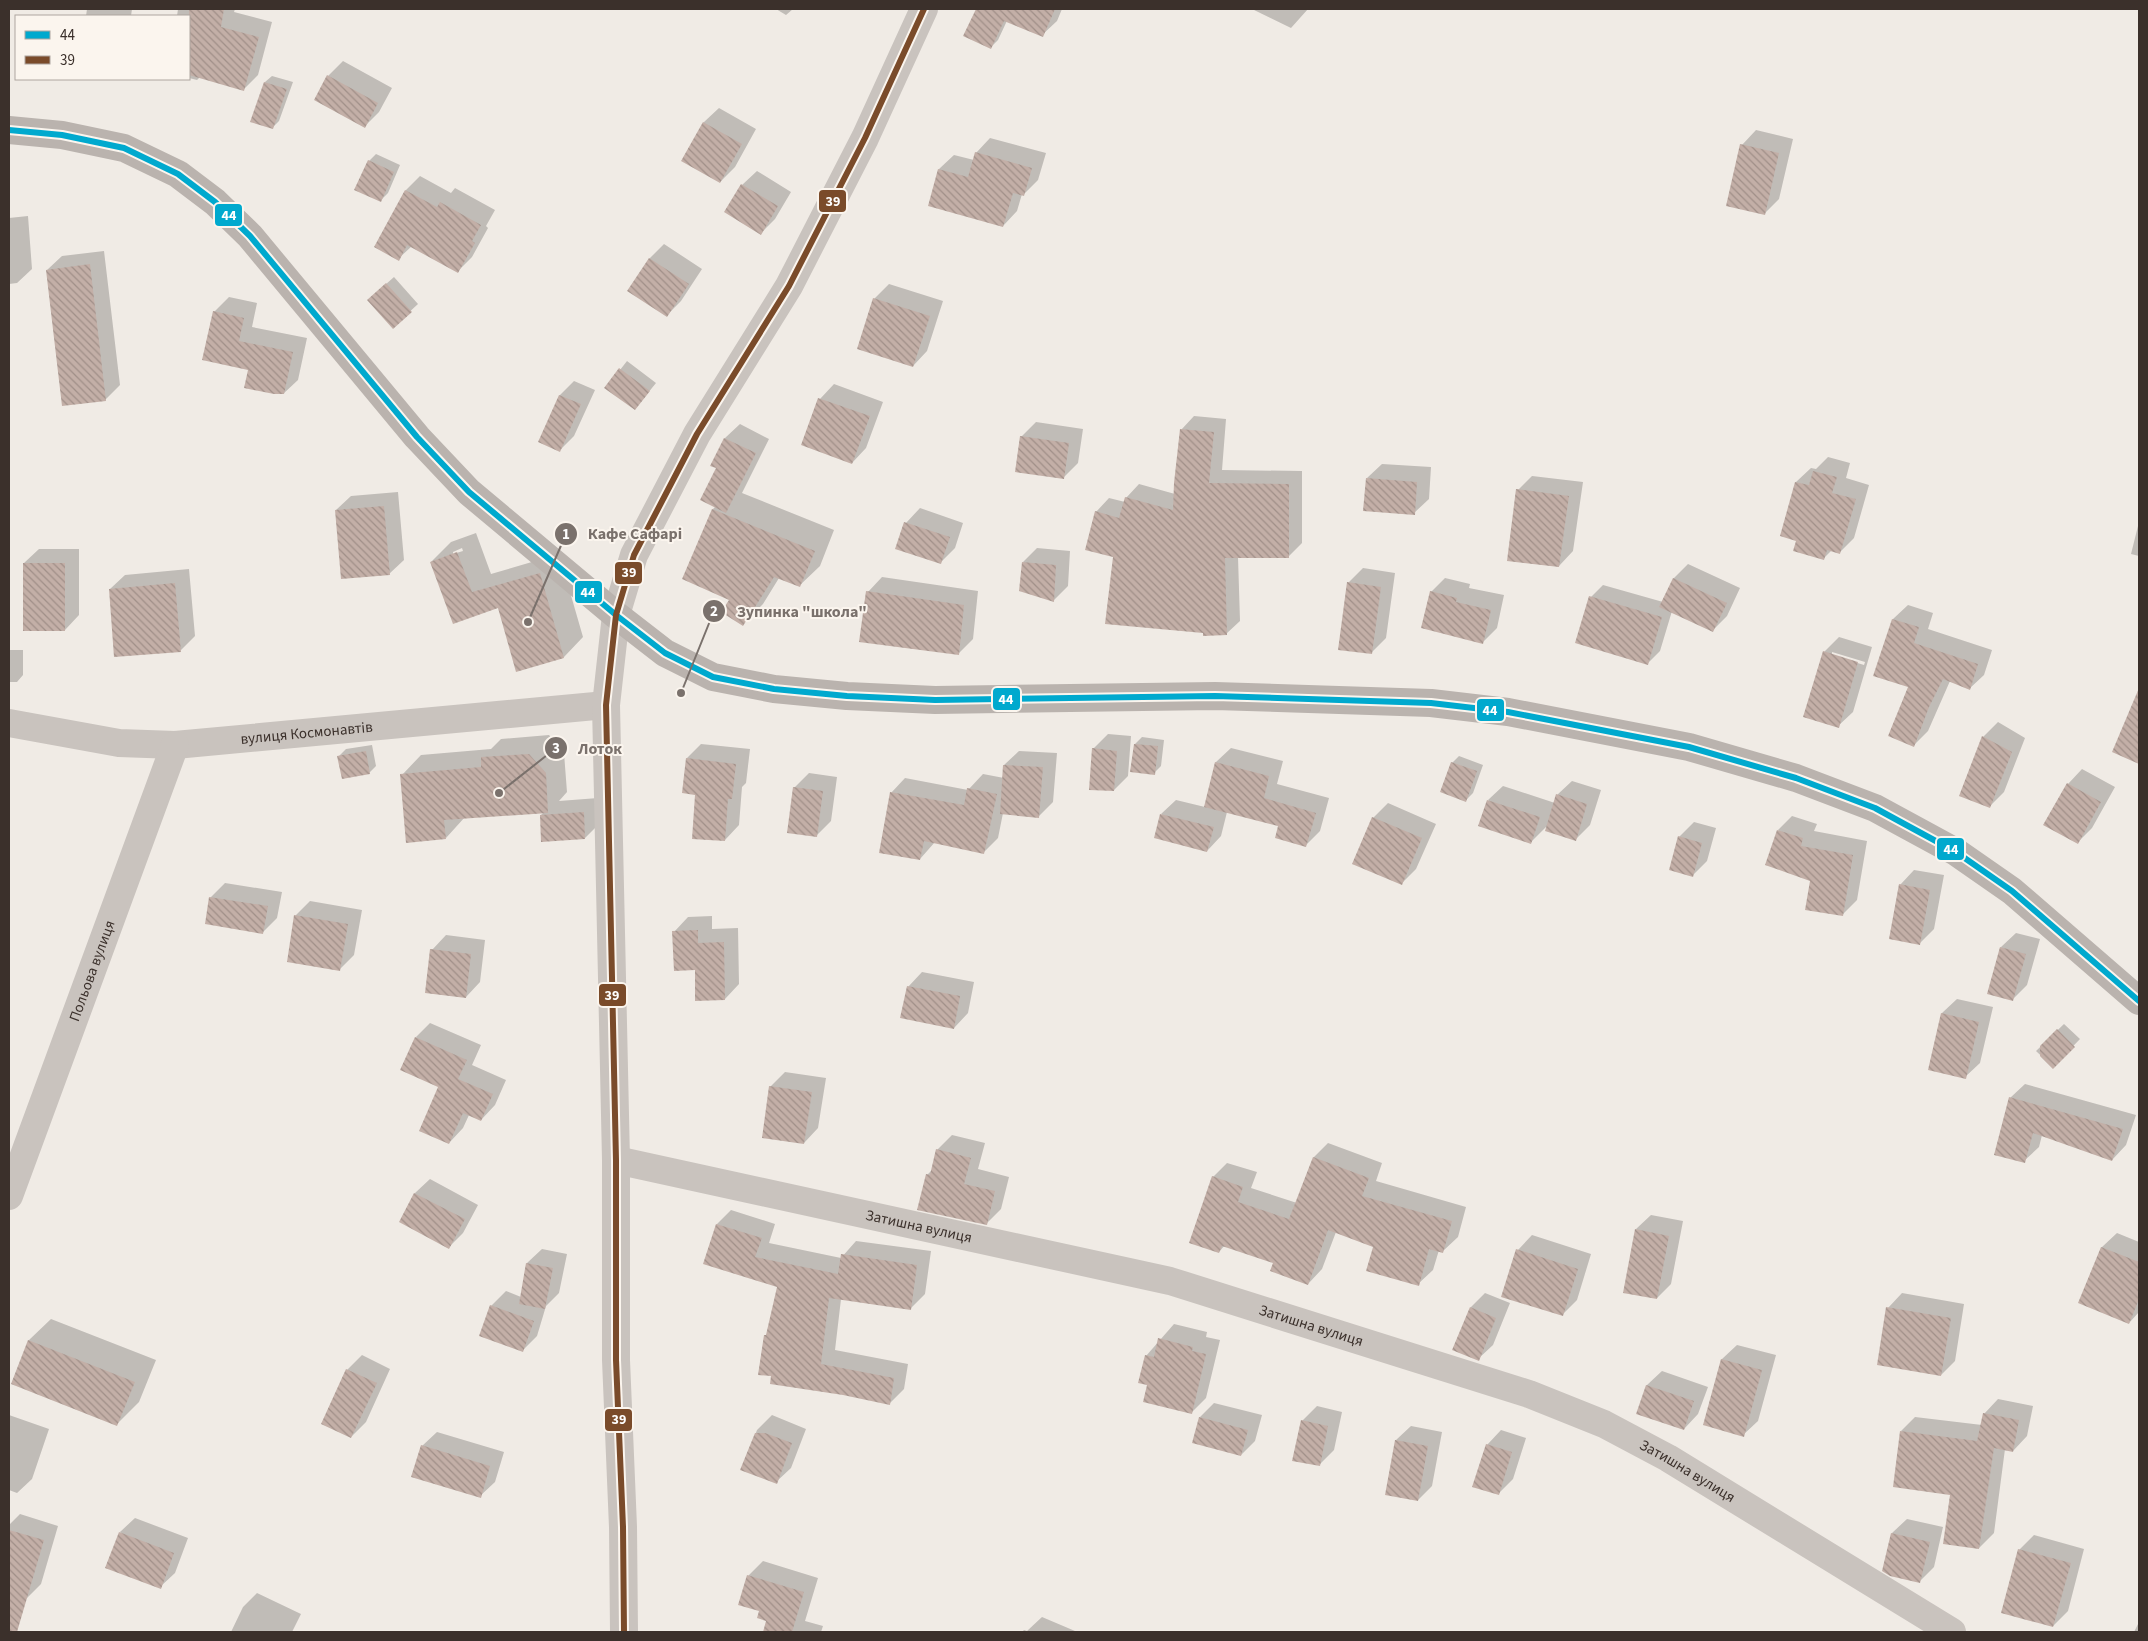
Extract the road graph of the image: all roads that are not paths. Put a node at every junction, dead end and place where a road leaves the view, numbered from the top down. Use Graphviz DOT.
graph roads {
  1 [pos="924,9"];
  2 [pos="9,130"];
  3 [pos="616,615"];
  4 [pos="606,705"];
  5 [pos="9,723"];
  6 [pos="175,745"];
  7 [pos="2139,1001"];
  8 [pos="616,1160"];
  9 [pos="9,1196"];
  10 [pos="624,1632"];
  11 [pos="1952,1632"];
  1 -- 3 [label="street"];
  2 -- 3 [label="street"];
  3 -- 4 [label="street"];
  3 -- 7 [label="street"];
  4 -- 6 [label="street, вулиця Космонавтів"];
  4 -- 8 [label="street"];
  5 -- 6 [label="street, вулиця Космонавтів"];
  6 -- 9 [label="street, Польова вулиця"];
  8 -- 10 [label="street"];
  8 -- 11 [label="street, Затишна вулиця"];
}
